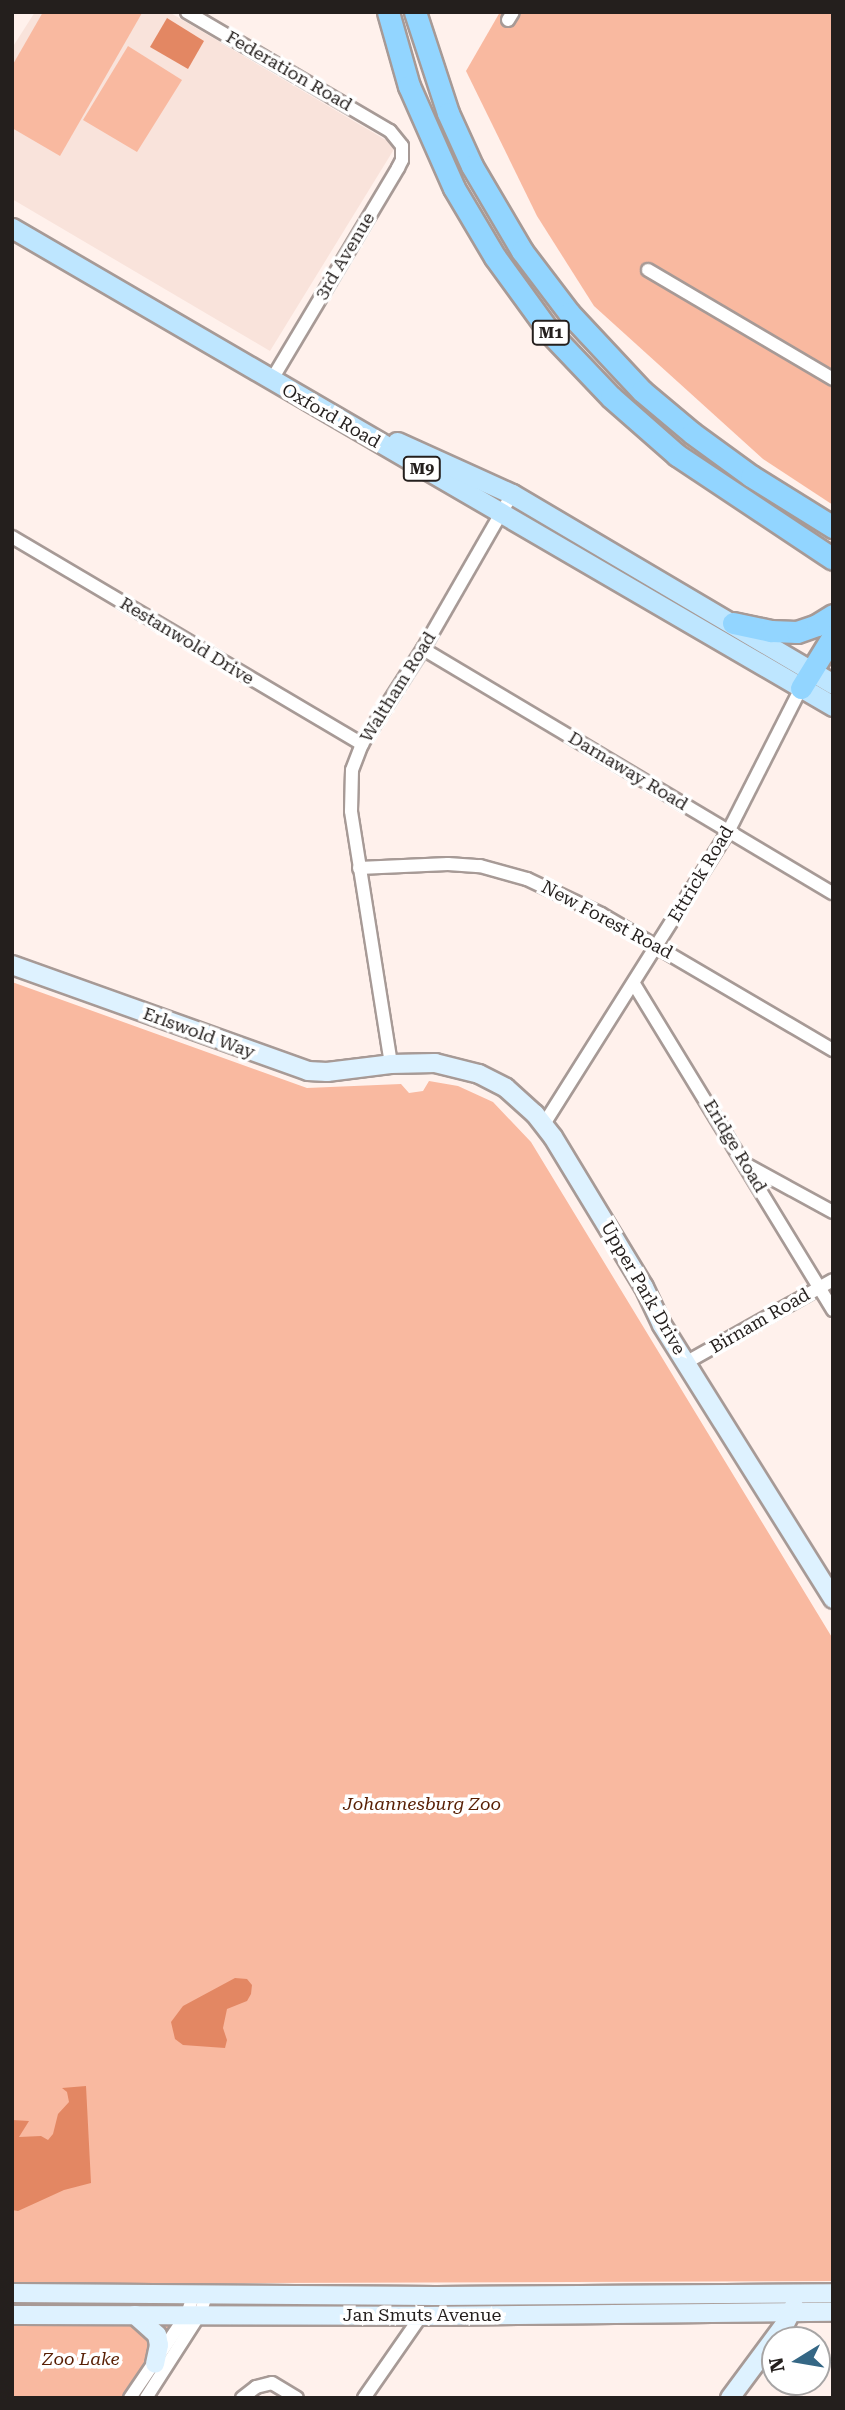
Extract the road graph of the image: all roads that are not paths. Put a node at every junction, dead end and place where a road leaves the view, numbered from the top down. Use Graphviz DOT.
graph roads {
  1 [pos="187,12"];
  2 [pos="388,12"];
  3 [pos="415,12"];
  4 [pos="390,131"];
  5 [pos="12,218"];
  6 [pos="12,228"];
  7 [pos="648,270"];
  8 [pos="273,377"];
  9 [pos="833,379"];
  10 [pos="512,494"];
  11 [pos="501,513"];
  12 [pos="833,527"];
  13 [pos="12,537"];
  14 [pos="833,559"];
  15 [pos="833,615"];
  16 [pos="733,623"];
  17 [pos="833,636"];
  18 [pos="423,649"];
  19 [pos="806,680"];
  20 [pos="833,684"];
  21 [pos="833,706"];
  22 [pos="362,744"];
  23 [pos="729,831"];
  24 [pos="359,867"];
  25 [pos="833,893"];
  26 [pos="657,946"];
  27 [pos="12,965"];
  28 [pos="634,984"];
  29 [pos="833,1050"];
  30 [pos="391,1064"];
  31 [pos="544,1124"];
  32 [pos="746,1165"];
  33 [pos="833,1212"];
  34 [pos="833,1280"];
  35 [pos="818,1288"];
  36 [pos="833,1310"];
  37 [pos="687,1362"];
  38 [pos="833,1599"];
  39 [pos="12,2293"];
  40 [pos="200,2293"];
  41 [pos="799,2293"];
  42 [pos="833,2293"];
  43 [pos="833,2312"];
  44 [pos="790,2313"];
  45 [pos="194,2314"];
  46 [pos="757,2314"];
  47 [pos="12,2315"];
  48 [pos="135,2315"];
  49 [pos="421,2316"];
  50 [pos="764,2326"];
  51 [pos="781,2326"];
  52 [pos="761,2355"];
  53 [pos="155,2364"];
  54 [pos="146,2390"];
  55 [pos="130,2398"];
  56 [pos="242,2398"];
  57 [pos="297,2398"];
  58 [pos="363,2398"];
  59 [pos="730,2398"];
  1 -- 4 [label="street, Federation Road"];
  2 -- 14 [label="highway, M1"];
  3 -- 12 [label="highway, M1"];
  4 -- 8 [label="street, 3rd Avenue"];
  5 -- 8 [label="main road, Oxford Road / M9"];
  6 -- 8 [label="main road, Oxford Road / M9"];
  7 -- 9 [label="street"];
  8 -- 10 [label="main road, Oxford Road / M9"];
  8 -- 11 [label="main road, Oxford Road / M9"];
  10 -- 11 [label="street, Waltham Road"];
  10 -- 16 [label="main road, Oxford Road / M9"];
  11 -- 18 [label="street, Waltham Road"];
  11 -- 19 [label="main road, Oxford Road / M9"];
  13 -- 22 [label="street, Restanwold Drive"];
  15 -- 16 [label="highway"];
  16 -- 19 [label="main road, Oxford Road / M9"];
  17 -- 19 [label="highway"];
  18 -- 22 [label="street, Waltham Road"];
  18 -- 23 [label="street, Darnaway Road"];
  19 -- 20 [label="main road, Oxford Road / M9"];
  19 -- 21 [label="main road, Oxford Road / M9"];
  19 -- 23 [label="street, Ettrick Road"];
  22 -- 24 [label="street, Waltham Road"];
  23 -- 25 [label="street, Darnaway Road"];
  23 -- 26 [label="street, Ettrick Road"];
  24 -- 26 [label="street, New Forest Road"];
  24 -- 30 [label="street, Waltham Road"];
  26 -- 28 [label="street, Ettrick Road"];
  26 -- 29 [label="street, New Forest Road"];
  27 -- 30 [label="main road, Erlswold Way"];
  28 -- 31 [label="street, Ettrick Road"];
  28 -- 32 [label="street, Eridge Road"];
  30 -- 31 [label="main road, Upper Park Drive"];
  31 -- 37 [label="main road, Upper Park Drive"];
  32 -- 33 [label="street"];
  32 -- 35 [label="street, Eridge Road"];
  34 -- 35 [label="street, Birnam Road"];
  35 -- 36 [label="street, Eridge Road"];
  35 -- 37 [label="street, Birnam Road"];
  37 -- 38 [label="main road, Upper Park Drive"];
  39 -- 40 [label="main road, Jan Smuts Avenue"];
  40 -- 41 [label="main road, Jan Smuts Avenue"];
  40 -- 45 [label="street"];
  41 -- 42 [label="main road, Jan Smuts Avenue"];
  41 -- 44 [label="main road"];
  43 -- 44 [label="main road, Jan Smuts Avenue"];
  44 -- 46 [label="main road, Jan Smuts Avenue"];
  44 -- 51 [label="main road"];
  45 -- 48 [label="main road, Jan Smuts Avenue"];
  45 -- 49 [label="main road, Jan Smuts Avenue"];
  45 -- 53 [label="street"];
  45 -- 54 [label="street"];
  46 -- 49 [label="main road, Jan Smuts Avenue"];
  46 -- 50 [label="main road"];
  47 -- 48 [label="main road, Jan Smuts Avenue"];
  48 -- 53 [label="main road"];
  49 -- 58 [label="street"];
  52 -- 59 [label="main road"];
  53 -- 54 [label="street"];
  54 -- 55 [label="street"];
  56 -- 57 [label="street"];
}
